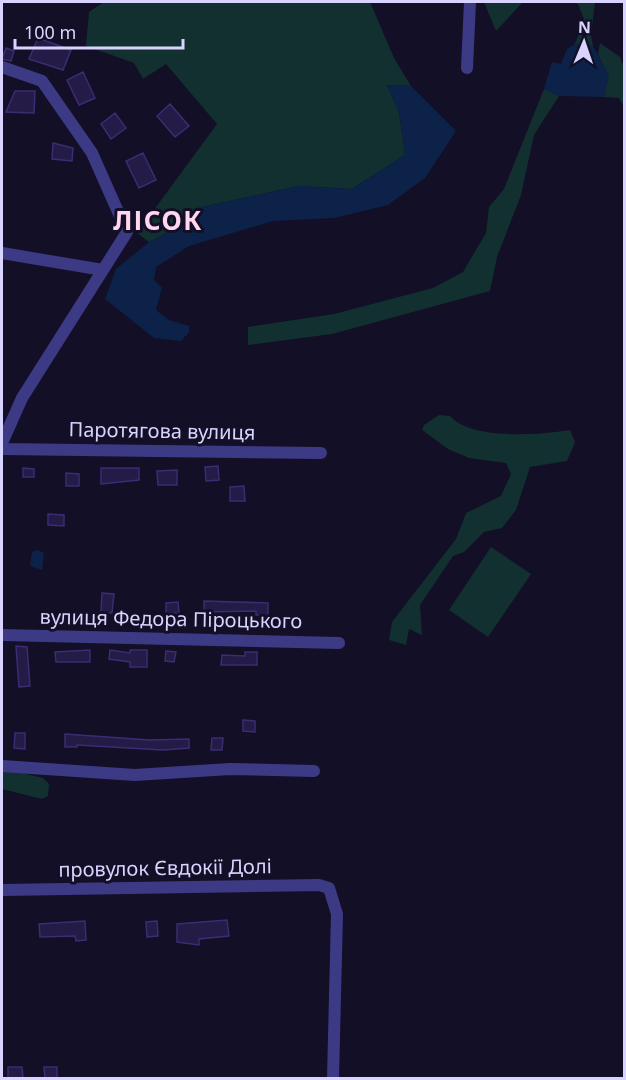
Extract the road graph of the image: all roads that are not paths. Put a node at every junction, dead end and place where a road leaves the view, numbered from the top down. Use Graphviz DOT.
graph roads {
  1 [pos="470,2"];
  2 [pos="2,67"];
  3 [pos="467,68"];
  4 [pos="2,253"];
  5 [pos="103,270"];
  6 [pos="2,443"];
  7 [pos="2,449"];
  8 [pos="321,453"];
  9 [pos="2,635"];
  10 [pos="339,643"];
  11 [pos="2,766"];
  12 [pos="314,771"];
  13 [pos="2,890"];
  14 [pos="333,1078"];
  1 -- 3 [label="street"];
  2 -- 5 [label="street"];
  4 -- 5 [label="street"];
  5 -- 6 [label="street"];
  7 -- 8 [label="street, Паротягова вулиця"];
  9 -- 10 [label="street, вулиця Федора Піроцького"];
  11 -- 12 [label="street"];
  13 -- 14 [label="street, провулок Євдокії Долі"];
}
